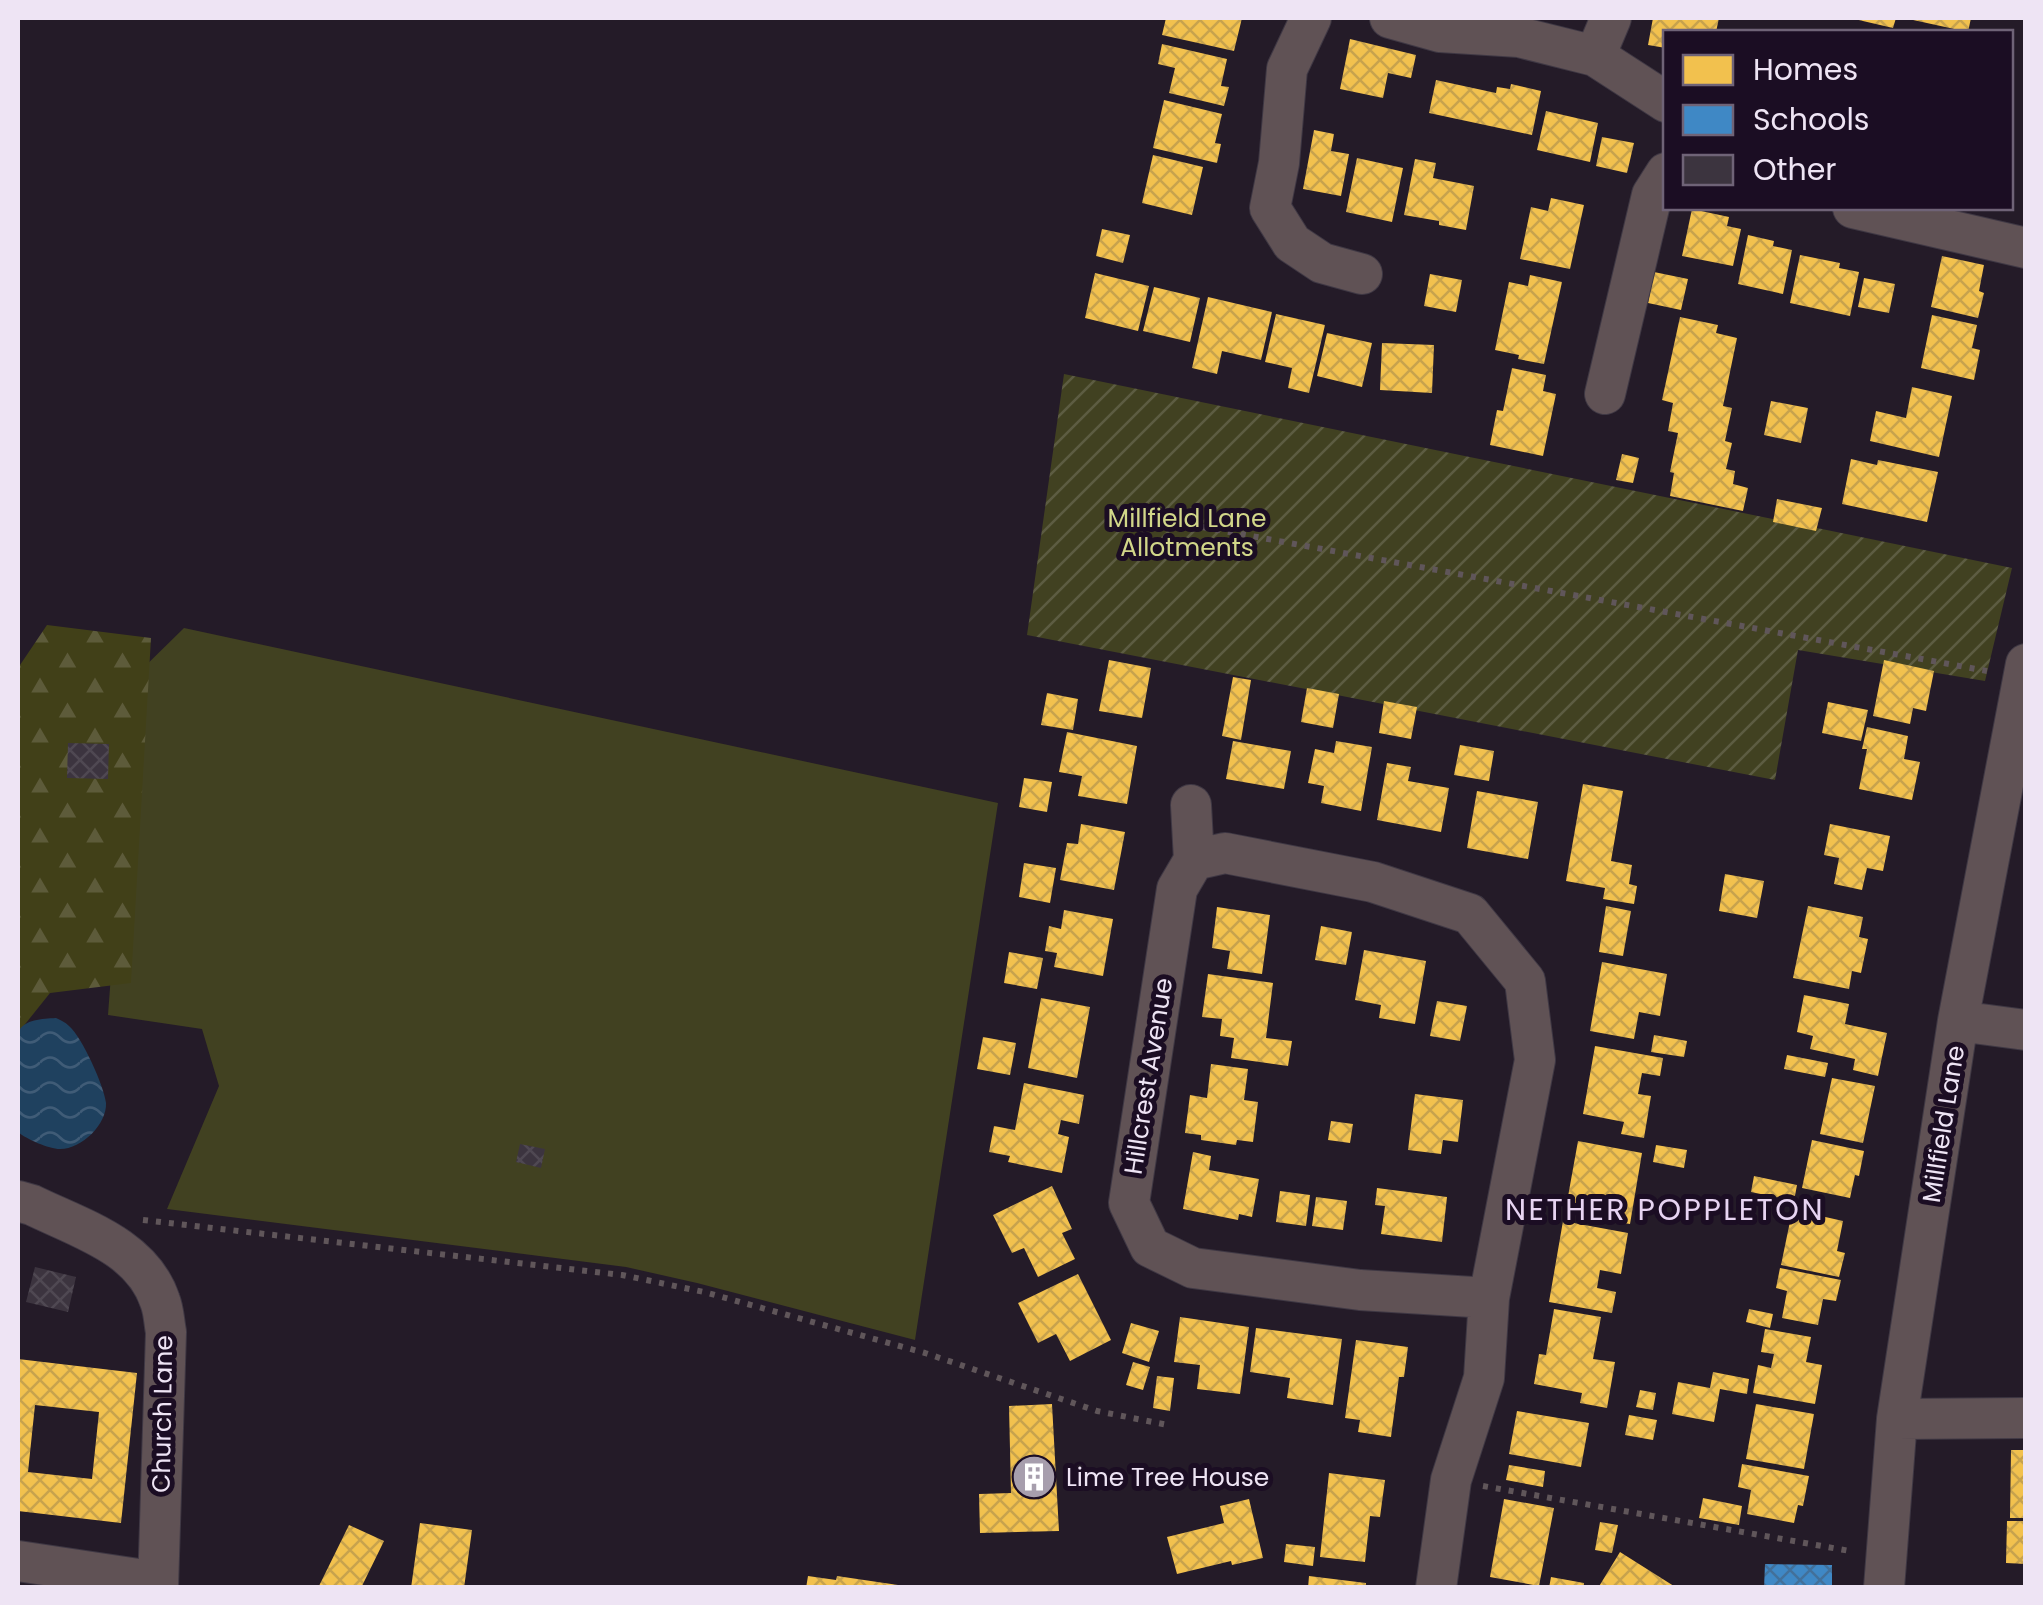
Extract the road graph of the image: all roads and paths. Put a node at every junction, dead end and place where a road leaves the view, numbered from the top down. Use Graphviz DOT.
graph roads {
  1 [pos="1311,18"];
  2 [pos="1390,18"];
  3 [pos="1612,18"];
  4 [pos="1595,56"];
  5 [pos="1663,100"];
  6 [pos="1663,177"];
  7 [pos="1862,210"];
  8 [pos="2026,248"];
  9 [pos="1362,274"];
  10 [pos="1605,394"];
  11 [pos="1164,520"];
  12 [pos="2024,671"];
  13 [pos="1191,805"];
  14 [pos="1194,860"];
  15 [pos="1958,1021"];
  16 [pos="2026,1030"];
  17 [pos="36,1208"];
  18 [pos="138,1219"];
  19 [pos="1489,1298"];
  20 [pos="2026,1418"];
  21 [pos="1897,1419"];
  22 [pos="1168,1425"];
  23 [pos="1451,1480"];
  24 [pos="18,1561"];
  25 [pos="1885,1573"];
  26 [pos="158,1585"];
  27 [pos="1436,1588"];
  1 -- 9 [label="street"];
  2 -- 4 [label="street"];
  3 -- 4 [label="street"];
  4 -- 5 [label="street"];
  6 -- 10 [label="street"];
  7 -- 8 [label="street"];
  11 -- 12 [label="path"];
  12 -- 15 [label="street, Millfield Lane"];
  13 -- 14 [label="street, Hillcrest Avenue"];
  14 -- 19 [label="street"];
  14 -- 19 [label="street, Hillcrest Avenue"];
  15 -- 16 [label="street"];
  15 -- 21 [label="street, Millfield Lane"];
  17 -- 26 [label="street, Church Lane"];
  18 -- 22 [label="path"];
  19 -- 23 [label="street"];
  20 -- 21 [label="street"];
  21 -- 25 [label="street, Millfield Lane"];
  23 -- 25 [label="path"];
  23 -- 27 [label="street"];
  24 -- 26 [label="street"];
}
